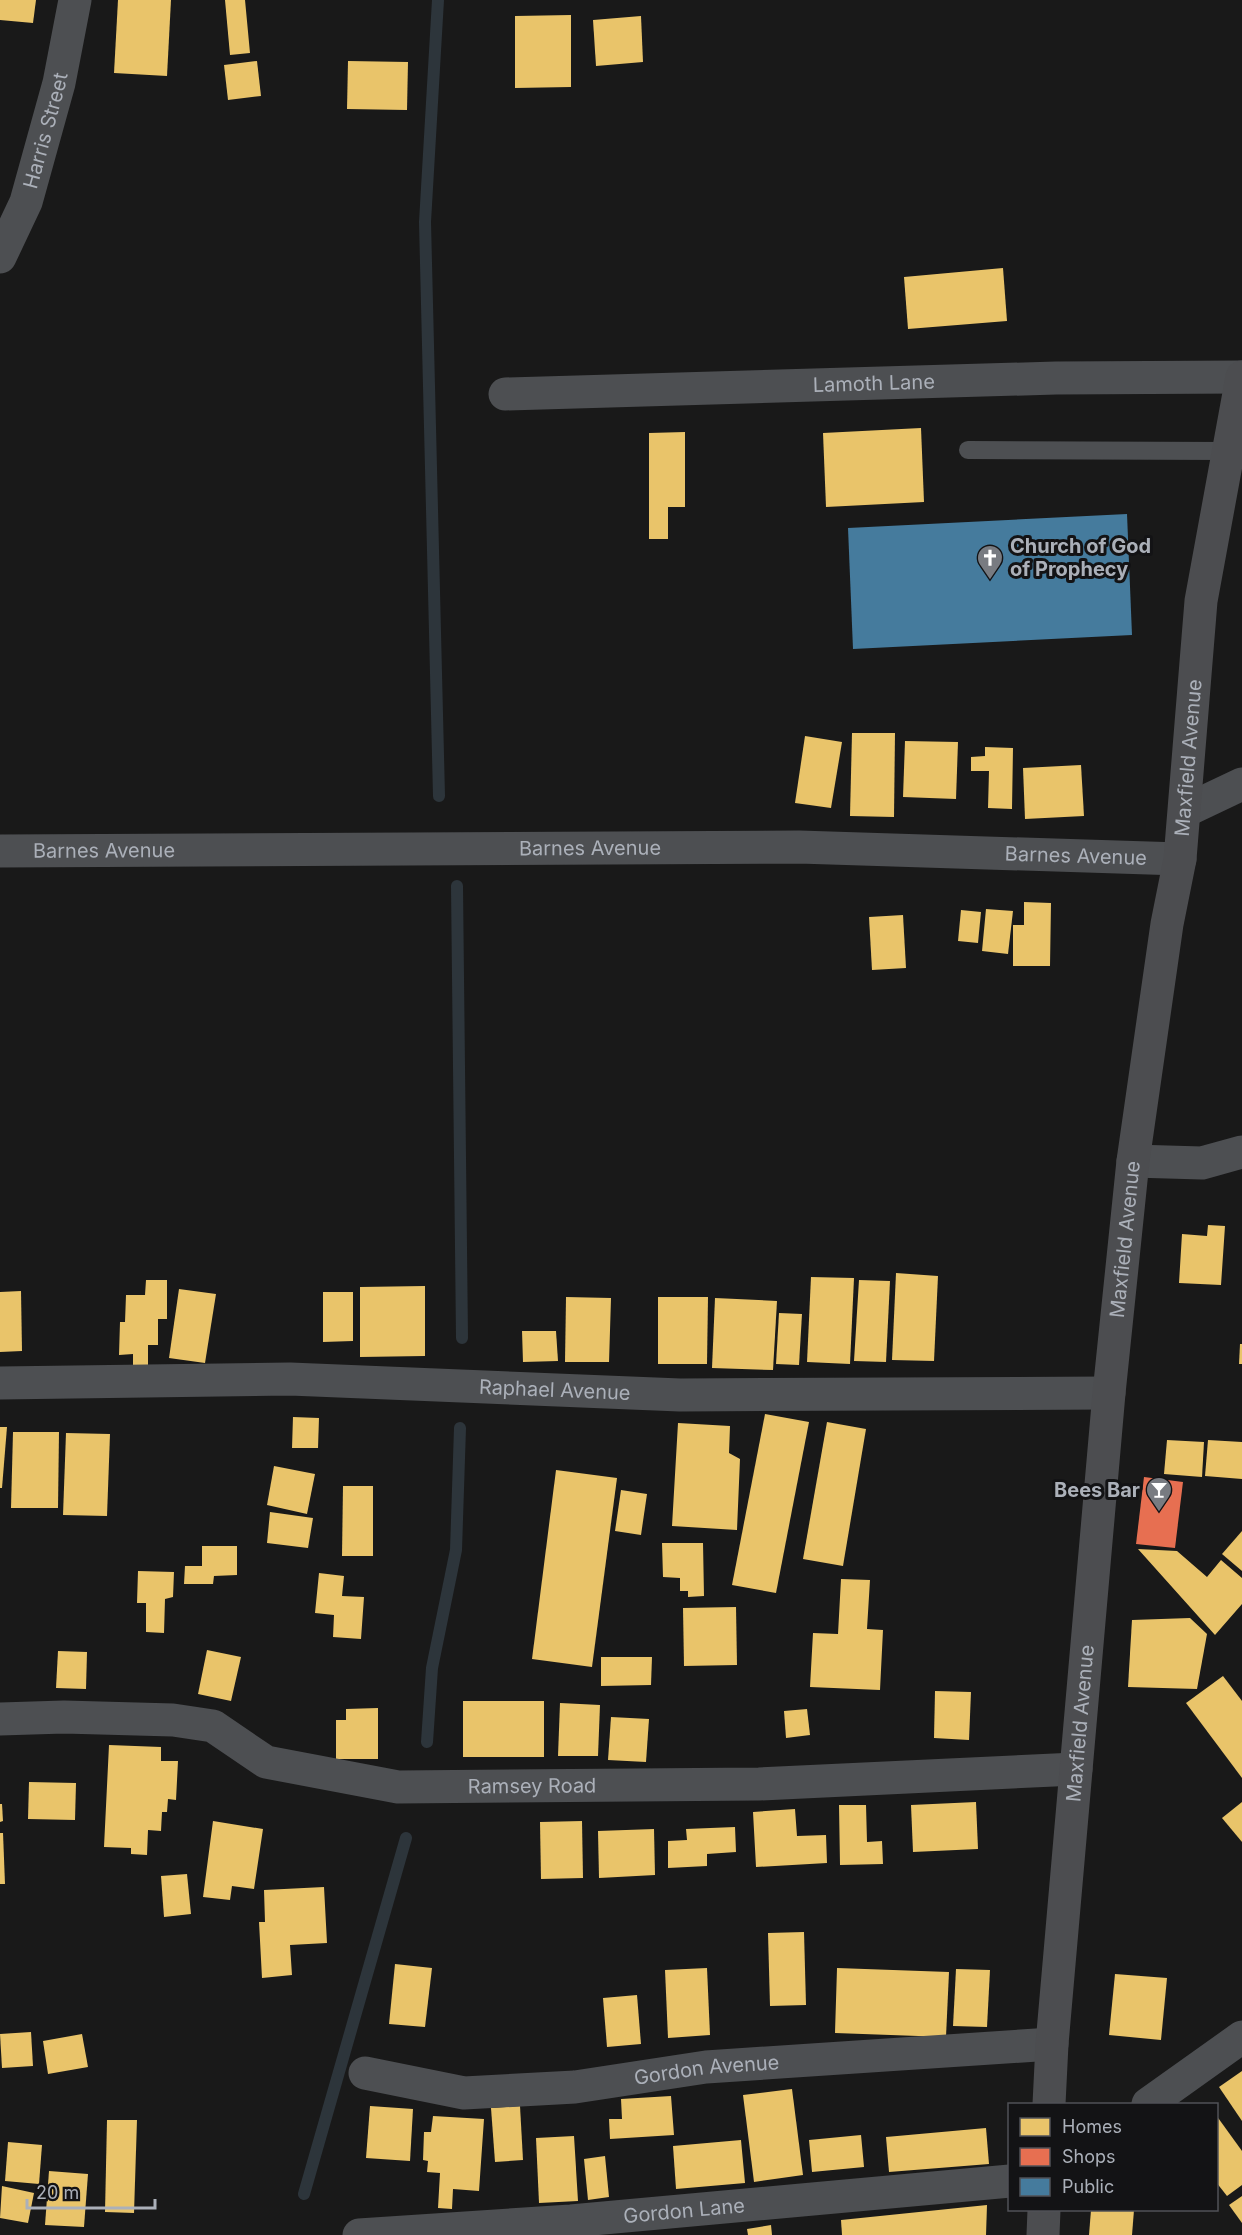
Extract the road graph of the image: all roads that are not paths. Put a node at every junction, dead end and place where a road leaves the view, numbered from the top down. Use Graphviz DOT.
graph roads {
  1 [pos="75,0"];
  2 [pos="0,257"];
  3 [pos="1242,377"];
  4 [pos="505,394"];
  5 [pos="968,450"];
  6 [pos="1228,451"];
  7 [pos="1242,784"];
  8 [pos="1185,811"];
  9 [pos="0,851"];
  10 [pos="1180,859"];
  11 [pos="1242,1152"];
  12 [pos="1134,1161"];
  13 [pos="0,1383"];
  14 [pos="1109,1393"];
  15 [pos="0,1719"];
  16 [pos="1076,1769"];
  17 [pos="1242,2037"];
  18 [pos="1052,2044"];
  19 [pos="365,2073"];
  20 [pos="1049,2103"];
  21 [pos="1149,2103"];
  22 [pos="1008,2181"];
  23 [pos="1044,2211"];
  24 [pos="358,2235"];
  25 [pos="1043,2235"];
  1 -- 2 [label="street, Harris Street"];
  3 -- 4 [label="street, Lamoth Lane"];
  3 -- 6 [label="main road, Maxfield Avenue"];
  5 -- 6 [label="lane"];
  6 -- 8 [label="main road, Maxfield Avenue"];
  7 -- 8 [label="street"];
  8 -- 10 [label="main road, Maxfield Avenue"];
  9 -- 10 [label="street, Barnes Avenue"];
  10 -- 12 [label="main road, Maxfield Avenue"];
  11 -- 12 [label="street"];
  12 -- 14 [label="main road, Maxfield Avenue"];
  13 -- 14 [label="street, Raphael Avenue"];
  14 -- 16 [label="main road, Maxfield Avenue"];
  15 -- 16 [label="street, Ramsey Road"];
  16 -- 18 [label="main road, Maxfield Avenue"];
  17 -- 21 [label="street"];
  18 -- 19 [label="street, Gordon Avenue"];
  18 -- 20 [label="main road, Maxfield Avenue"];
  22 -- 24 [label="street, Gordon Lane"];
  23 -- 25 [label="main road"];
}
